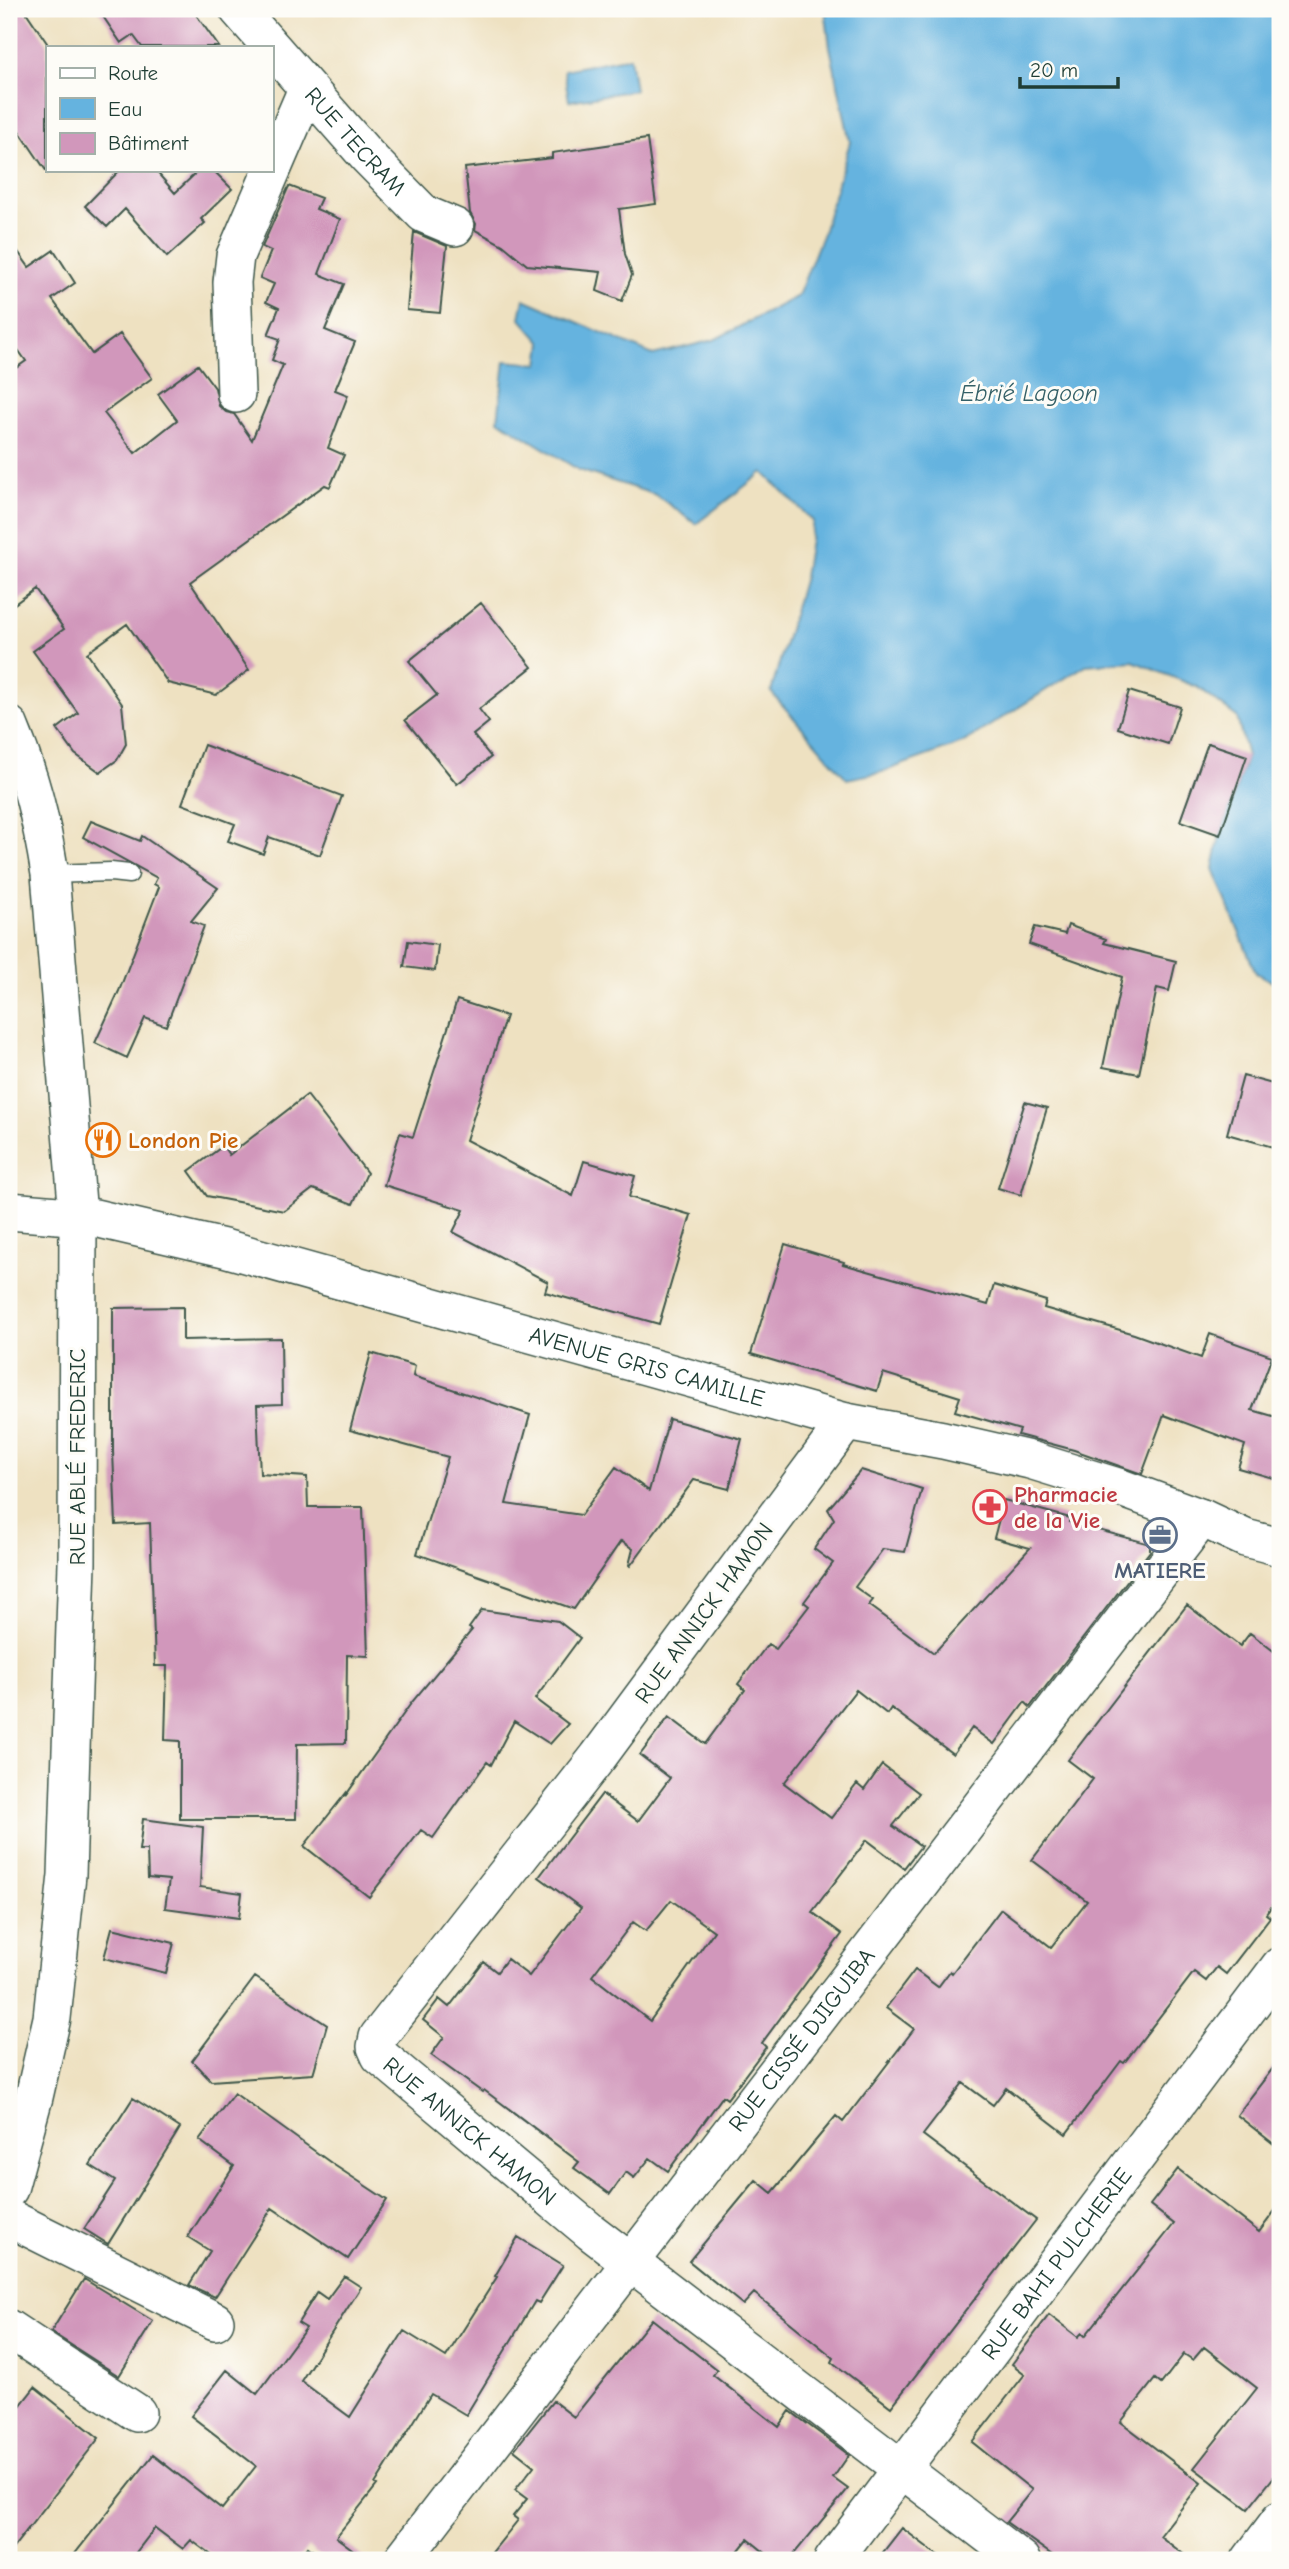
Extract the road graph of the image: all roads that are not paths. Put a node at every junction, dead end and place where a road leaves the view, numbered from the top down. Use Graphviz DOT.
graph roads {
  1 [pos="238,9"];
  2 [pos="270,46"];
  3 [pos="273,50"];
  4 [pos="307,89"];
  5 [pos="273,168"];
  6 [pos="271,172"];
  7 [pos="455,227"];
  8 [pos="236,394"];
  9 [pos="9,725"];
  10 [pos="50,874"];
  11 [pos="129,874"];
  12 [pos="9,1211"];
  13 [pos="79,1216"];
  14 [pos="846,1422"];
  15 [pos="1202,1518"];
  16 [pos="1245,1538"];
  17 [pos="1280,1547"];
  18 [pos="1280,1571"];
  19 [pos="1280,1966"];
  20 [pos="9,2189"];
  21 [pos="9,2218"];
  22 [pos="631,2263"];
  23 [pos="215,2321"];
  24 [pos="9,2329"];
  25 [pos="137,2413"];
  26 [pos="902,2471"];
  27 [pos="1280,2520"];
  28 [pos="402,2560"];
  29 [pos="833,2560"];
  30 [pos="1021,2560"];
  31 [pos="1250,2560"];
  1 -- 2 [label="street, RUE TECRAM"];
  3 -- 4 [label="street, RUE TECRAM"];
  4 -- 5 [label="street"];
  4 -- 7 [label="street, RUE TECRAM"];
  6 -- 8 [label="street"];
  9 -- 10 [label="street, RUE ABLÉ FREDERIC"];
  10 -- 11 [label="lane"];
  10 -- 13 [label="street, RUE ABLÉ FREDERIC"];
  12 -- 13 [label="street, AVENUE GRIS CAMILLE"];
  13 -- 14 [label="street, AVENUE GRIS CAMILLE"];
  13 -- 20 [label="street, RUE ABLÉ FREDERIC"];
  14 -- 15 [label="street, AVENUE GRIS CAMILLE"];
  14 -- 22 [label="street, RUE ANNICK HAMON"];
  15 -- 16 [label="street, AVENUE GRIS CAMILLE"];
  15 -- 22 [label="street, RUE CISSÉ DJIGUIBA"];
  16 -- 17 [label="street, AVENUE GRIS CAMILLE"];
  16 -- 18 [label="street"];
  19 -- 26 [label="street, RUE BAHI PULCHERIE"];
  21 -- 23 [label="street"];
  22 -- 26 [label="street, RUE ANNICK HAMON"];
  22 -- 28 [label="street, RUE CISSÉ DJIGUIBA"];
  24 -- 25 [label="street"];
  26 -- 29 [label="street, RUE BAHI PULCHERIE"];
  26 -- 30 [label="street, RUE ANNICK HAMON"];
  27 -- 31 [label="street"];
}
